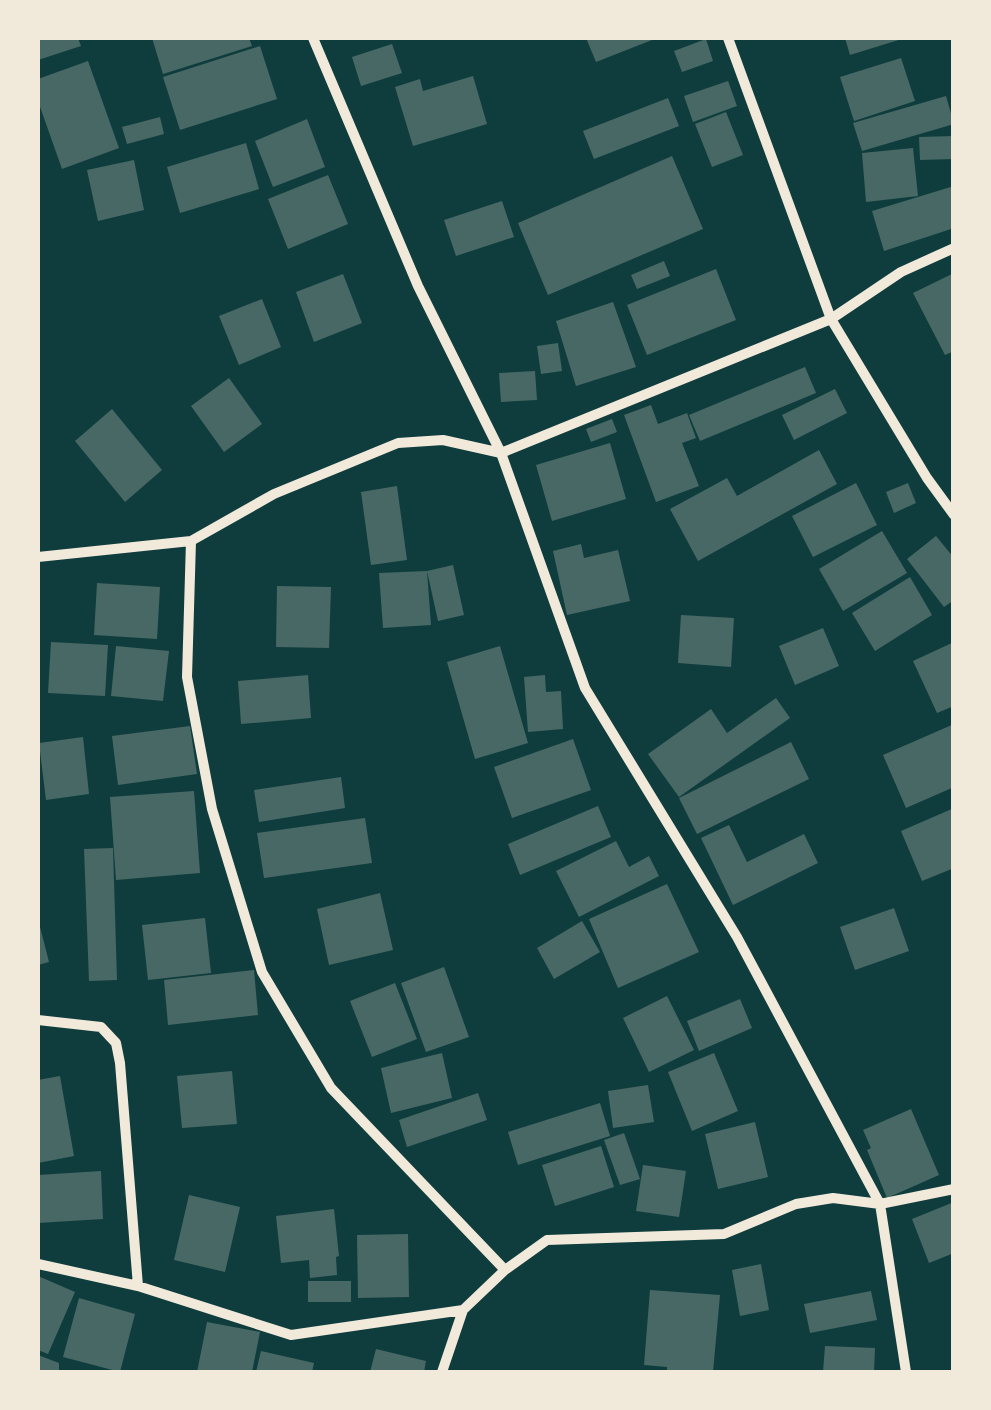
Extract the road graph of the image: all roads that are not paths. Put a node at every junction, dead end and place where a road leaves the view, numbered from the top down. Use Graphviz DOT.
graph roads {
  1 [pos="313,38"];
  2 [pos="728,38"];
  3 [pos="954,248"];
  4 [pos="832,320"];
  5 [pos="501,453"];
  6 [pos="954,514"];
  7 [pos="192,540"];
  8 [pos="38,557"];
  9 [pos="38,1020"];
  10 [pos="954,1189"];
  11 [pos="880,1204"];
  12 [pos="38,1264"];
  13 [pos="505,1270"];
  14 [pos="138,1286"];
  15 [pos="463,1310"];
  16 [pos="442,1372"];
  17 [pos="906,1372"];
  1 -- 5 [label="street"];
  2 -- 4 [label="street"];
  3 -- 4 [label="street"];
  4 -- 5 [label="street"];
  4 -- 6 [label="street"];
  5 -- 7 [label="street"];
  5 -- 11 [label="street"];
  7 -- 8 [label="street"];
  7 -- 13 [label="street"];
  9 -- 14 [label="street"];
  10 -- 11 [label="street"];
  11 -- 13 [label="street"];
  11 -- 17 [label="street"];
  12 -- 14 [label="street"];
  13 -- 15 [label="street"];
  14 -- 15 [label="street"];
  15 -- 16 [label="street"];
}
